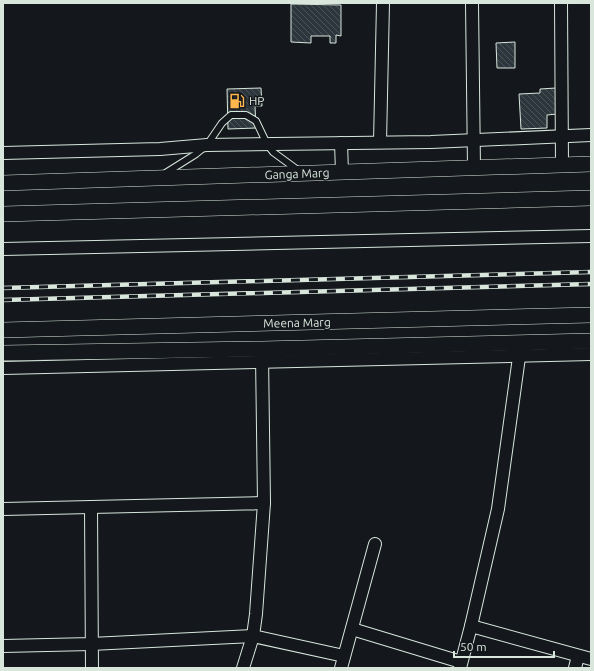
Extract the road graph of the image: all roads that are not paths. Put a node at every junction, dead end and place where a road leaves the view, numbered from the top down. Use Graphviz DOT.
graph roads {
  1 [pos="383,3"];
  2 [pos="472,3"];
  3 [pos="561,3"];
  4 [pos="591,135"];
  5 [pos="562,136"];
  6 [pos="474,140"];
  7 [pos="380,142"];
  8 [pos="341,143"];
  9 [pos="267,144"];
  10 [pos="207,145"];
  11 [pos="3,153"];
  12 [pos="591,164"];
  13 [pos="562,165"];
  14 [pos="474,168"];
  15 [pos="342,172"];
  16 [pos="303,173"];
  17 [pos="156,179"];
  18 [pos="3,183"];
  19 [pos="591,198"];
  20 [pos="3,214"];
  21 [pos="591,236"];
  22 [pos="3,249"];
  23 [pos="591,315"];
  24 [pos="3,330"];
  25 [pos="591,341"];
  26 [pos="520,349"];
  27 [pos="3,353"];
  28 [pos="591,354"];
  29 [pos="262,356"];
  30 [pos="3,368"];
  31 [pos="264,503"];
  32 [pos="90,507"];
  33 [pos="3,509"];
  34 [pos="375,544"];
  35 [pos="471,626"];
  36 [pos="352,629"];
  37 [pos="253,636"];
  38 [pos="91,644"];
  39 [pos="3,646"];
  40 [pos="344,656"];
  41 [pos="578,656"];
  42 [pos="591,659"];
  43 [pos="461,665"];
  44 [pos="92,668"];
  45 [pos="243,668"];
  46 [pos="341,668"];
  47 [pos="575,668"];
  1 -- 7 [label="street"];
  2 -- 6 [label="street"];
  3 -- 5 [label="street"];
  4 -- 5 [label="street"];
  5 -- 6 [label="street"];
  5 -- 13 [label="street"];
  6 -- 7 [label="street"];
  6 -- 14 [label="street"];
  7 -- 8 [label="street"];
  8 -- 9 [label="street"];
  8 -- 15 [label="street"];
  9 -- 10 [label="street"];
  9 -- 10 [label="lane"];
  9 -- 16 [label="lane"];
  10 -- 11 [label="street"];
  10 -- 17 [label="lane"];
  12 -- 13 [label="street, Ganga Marg"];
  13 -- 14 [label="street, Ganga Marg"];
  14 -- 15 [label="street, Ganga Marg"];
  15 -- 16 [label="street, Ganga Marg"];
  16 -- 17 [label="street, Ganga Marg"];
  17 -- 18 [label="street, Ganga Marg"];
  19 -- 20 [label="street"];
  21 -- 22 [label="street"];
  23 -- 24 [label="street, Meena Marg"];
  25 -- 26 [label="street, Meena Marg"];
  26 -- 28 [label="street"];
  26 -- 29 [label="street, Meena Marg"];
  26 -- 35 [label="street"];
  27 -- 29 [label="street, Meena Marg"];
  29 -- 30 [label="street"];
  29 -- 31 [label="street"];
  31 -- 32 [label="street"];
  31 -- 37 [label="street"];
  32 -- 33 [label="street"];
  32 -- 38 [label="street"];
  34 -- 36 [label="street"];
  35 -- 41 [label="street"];
  35 -- 43 [label="street"];
  36 -- 40 [label="street"];
  36 -- 43 [label="street"];
  37 -- 38 [label="street"];
  37 -- 40 [label="street"];
  37 -- 45 [label="street"];
  38 -- 39 [label="street"];
  38 -- 44 [label="street"];
  40 -- 46 [label="street"];
  41 -- 42 [label="street"];
  41 -- 47 [label="street"];
}
